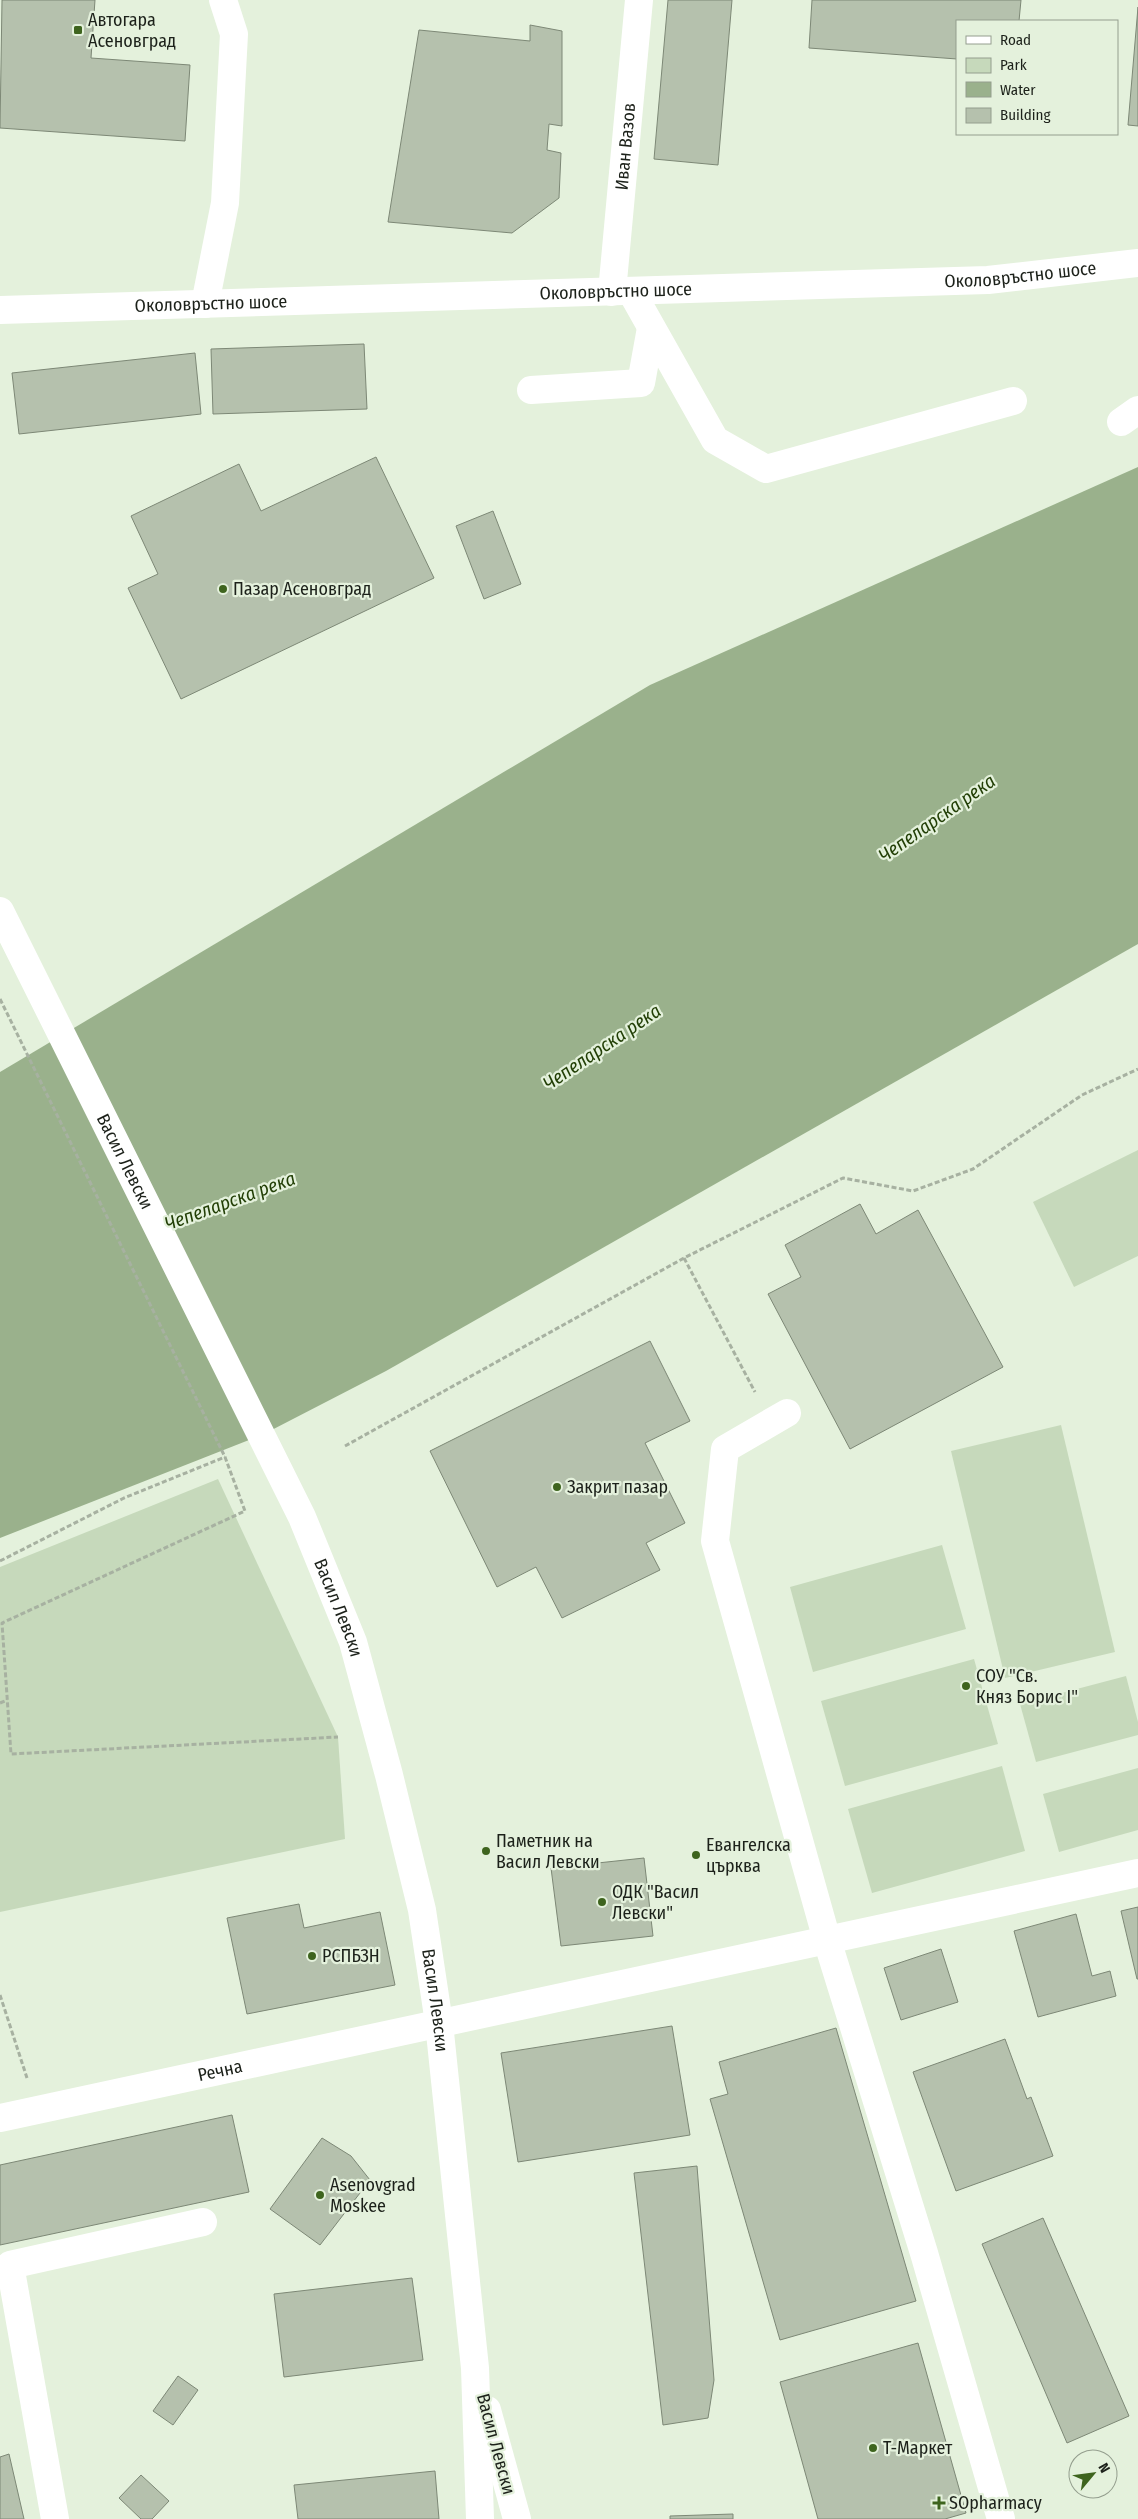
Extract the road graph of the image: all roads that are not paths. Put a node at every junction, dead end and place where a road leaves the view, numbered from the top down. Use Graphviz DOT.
graph roads {
  1 [pos="223,0"];
  2 [pos="639,0"];
  3 [pos="1138,263"];
  4 [pos="622,292"];
  5 [pos="205,304"];
  6 [pos="0,310"];
  7 [pos="651,328"];
  8 [pos="531,390"];
  9 [pos="1013,401"];
  10 [pos="0,911"];
  11 [pos="779,1418"];
  12 [pos="1138,1873"];
  13 [pos="827,1940"];
  14 [pos="439,2023"];
  15 [pos="0,2118"];
  16 [pos="203,2222"];
  17 [pos="475,2368"];
  18 [pos="55,2519"];
  19 [pos="480,2519"];
  20 [pos="517,2519"];
  21 [pos="1001,2519"];
  1 -- 5 [label="street"];
  2 -- 4 [label="street, Иван Вазов"];
  3 -- 4 [label="street, Околовръстно шосе"];
  4 -- 5 [label="street, Околовръстно шосе"];
  4 -- 7 [label="street"];
  5 -- 6 [label="street, Околовръстно шосе"];
  7 -- 8 [label="street"];
  7 -- 9 [label="street"];
  10 -- 14 [label="street, Васил Левски"];
  11 -- 13 [label="street"];
  12 -- 13 [label="street, Речна"];
  13 -- 14 [label="street, Речна"];
  13 -- 21 [label="street"];
  14 -- 15 [label="street, Речна"];
  14 -- 17 [label="street, Васил Левски"];
  16 -- 18 [label="street"];
  17 -- 19 [label="street, Васил Левски"];
  17 -- 20 [label="street, Васил Левски"];
}
